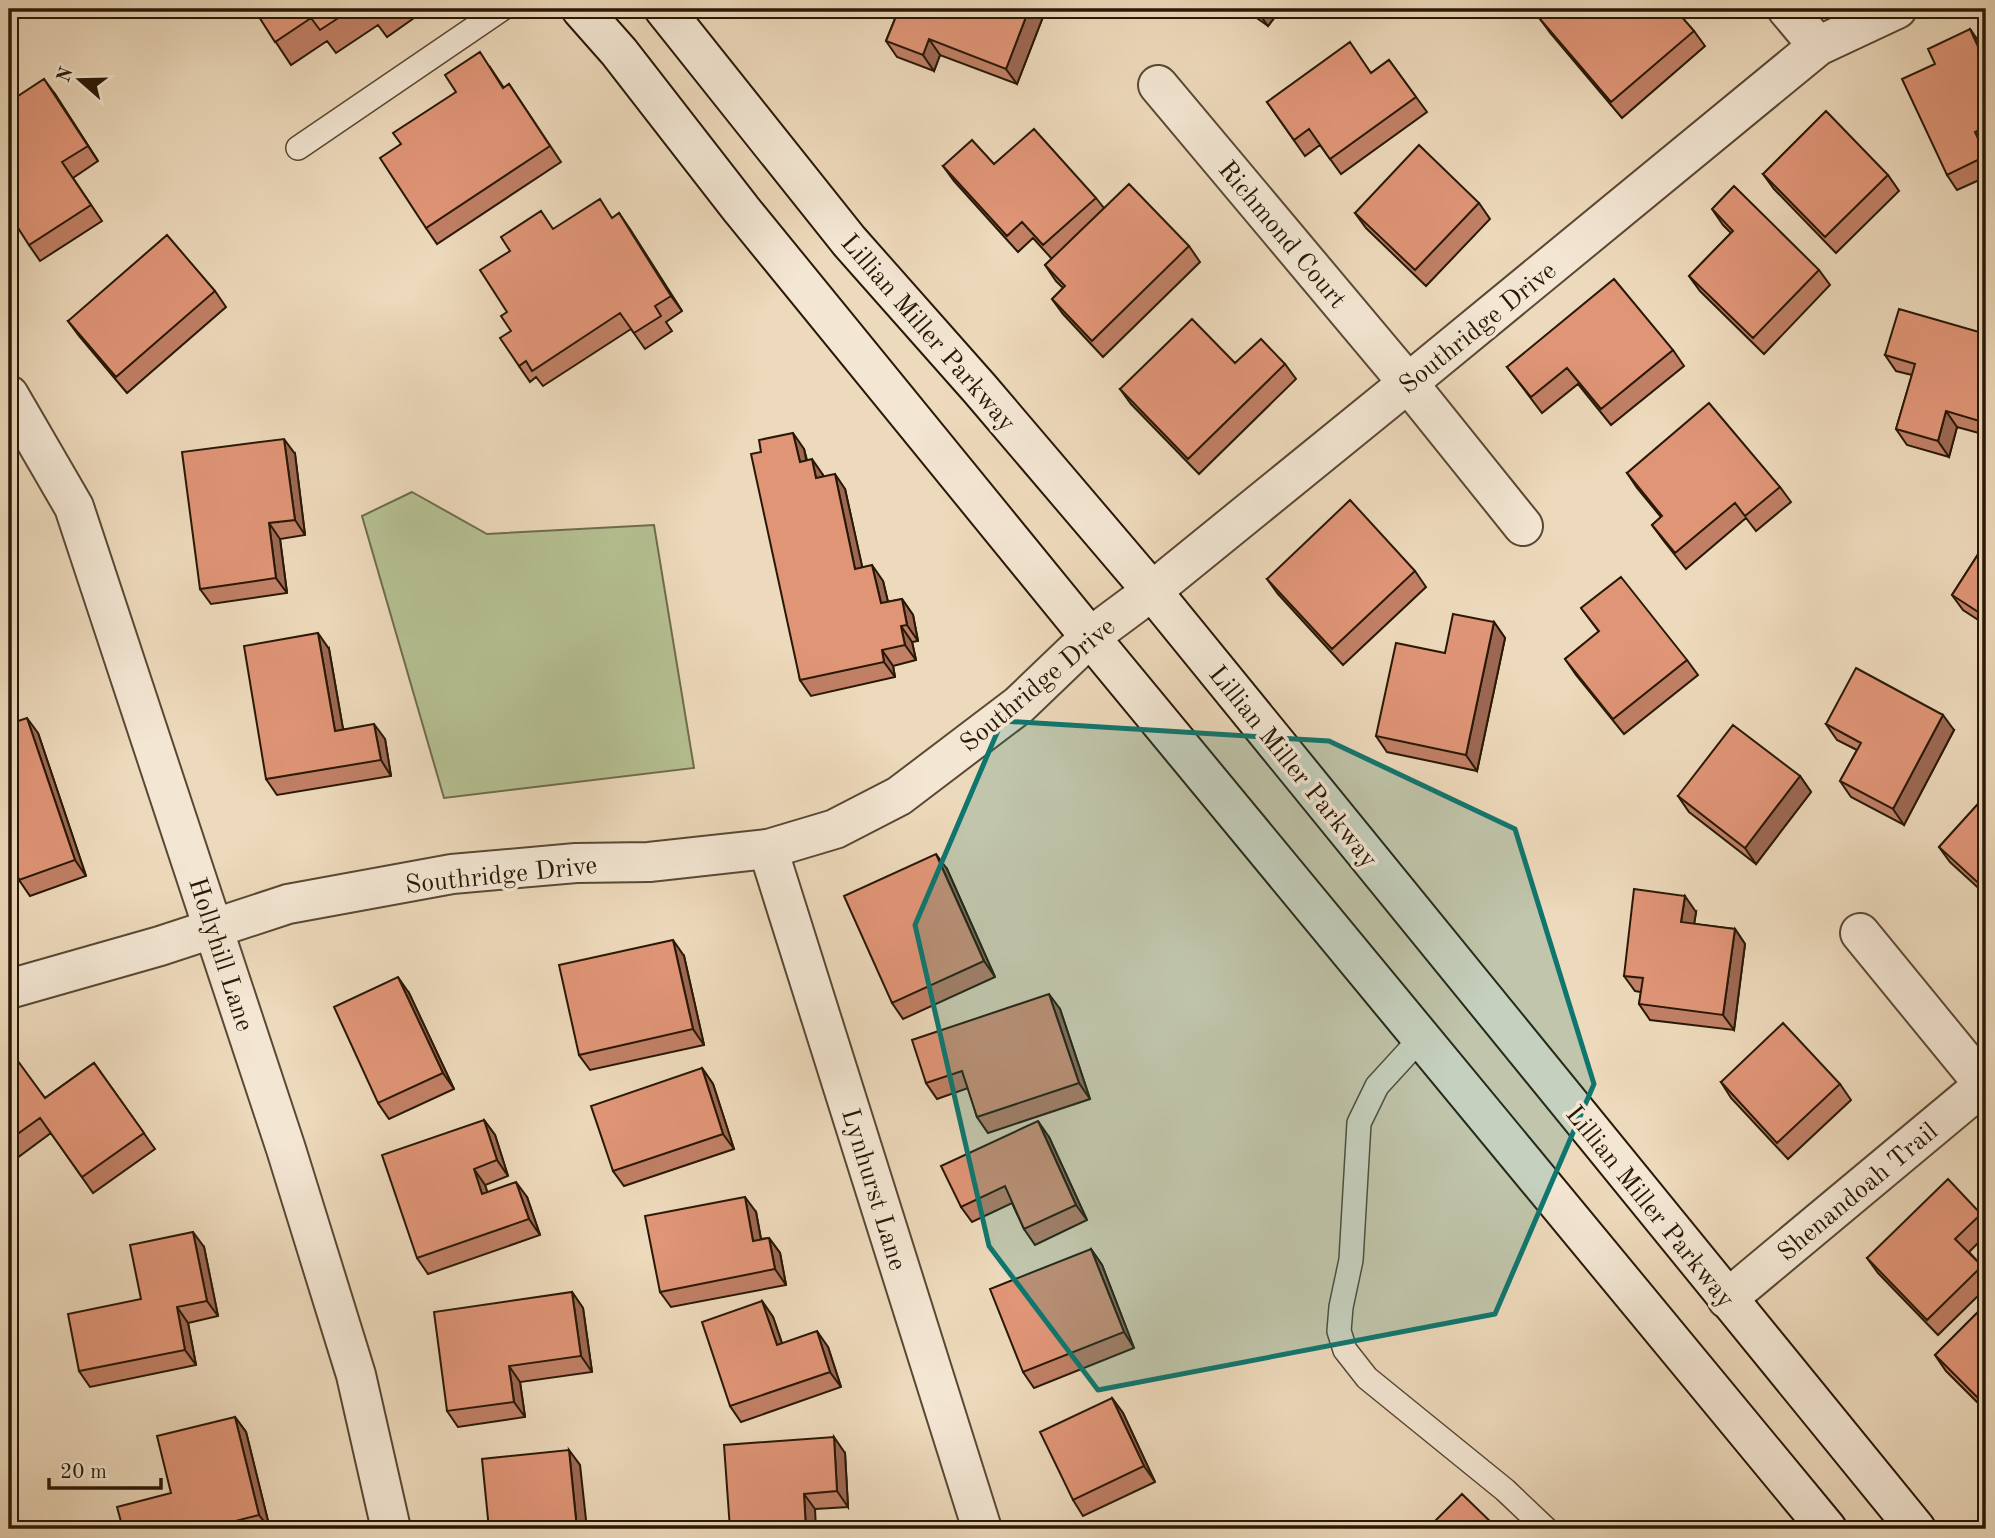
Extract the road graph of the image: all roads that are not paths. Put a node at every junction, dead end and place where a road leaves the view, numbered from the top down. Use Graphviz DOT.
graph roads {
  1 [pos="502,9"];
  2 [pos="581,9"];
  3 [pos="664,9"];
  4 [pos="1787,9"];
  5 [pos="1897,9"];
  6 [pos="1818,46"];
  7 [pos="1158,85"];
  8 [pos="298,148"];
  9 [pos="1409,383"];
  10 [pos="9,395"];
  11 [pos="1524,526"];
  12 [pos="1152,591"];
  13 [pos="1090,636"];
  14 [pos="768,849"];
  15 [pos="214,927"];
  16 [pos="1860,933"];
  17 [pos="9,989"];
  18 [pos="1420,1039"];
  19 [pos="1986,1085"];
  20 [pos="1727,1299"];
  21 [pos="391,1529"];
  22 [pos="982,1529"];
  23 [pos="1546,1529"];
  24 [pos="1827,1529"];
  25 [pos="1916,1529"];
  1 -- 8 [label="lane"];
  2 -- 13 [label="street"];
  3 -- 12 [label="street, Lillian Miller Parkway"];
  4 -- 6 [label="street"];
  5 -- 6 [label="street, Southridge Drive"];
  6 -- 9 [label="street, Southridge Drive"];
  7 -- 9 [label="street, Richmond Court"];
  9 -- 11 [label="street, Richmond Court"];
  9 -- 12 [label="street, Southridge Drive"];
  10 -- 15 [label="street, Hollyhill Lane"];
  12 -- 13 [label="street, Southridge Drive"];
  12 -- 20 [label="street, Lillian Miller Parkway"];
  13 -- 14 [label="street, Southridge Drive"];
  13 -- 18 [label="street"];
  14 -- 15 [label="street, Southridge Drive"];
  14 -- 22 [label="street, Lynhurst Lane"];
  15 -- 17 [label="street, Southridge Drive"];
  15 -- 21 [label="street, Hollyhill Lane"];
  16 -- 19 [label="street"];
  18 -- 23 [label="lane"];
  18 -- 24 [label="street"];
  19 -- 20 [label="street, Shenandoah Trail"];
  20 -- 25 [label="street, Lillian Miller Parkway"];
}
